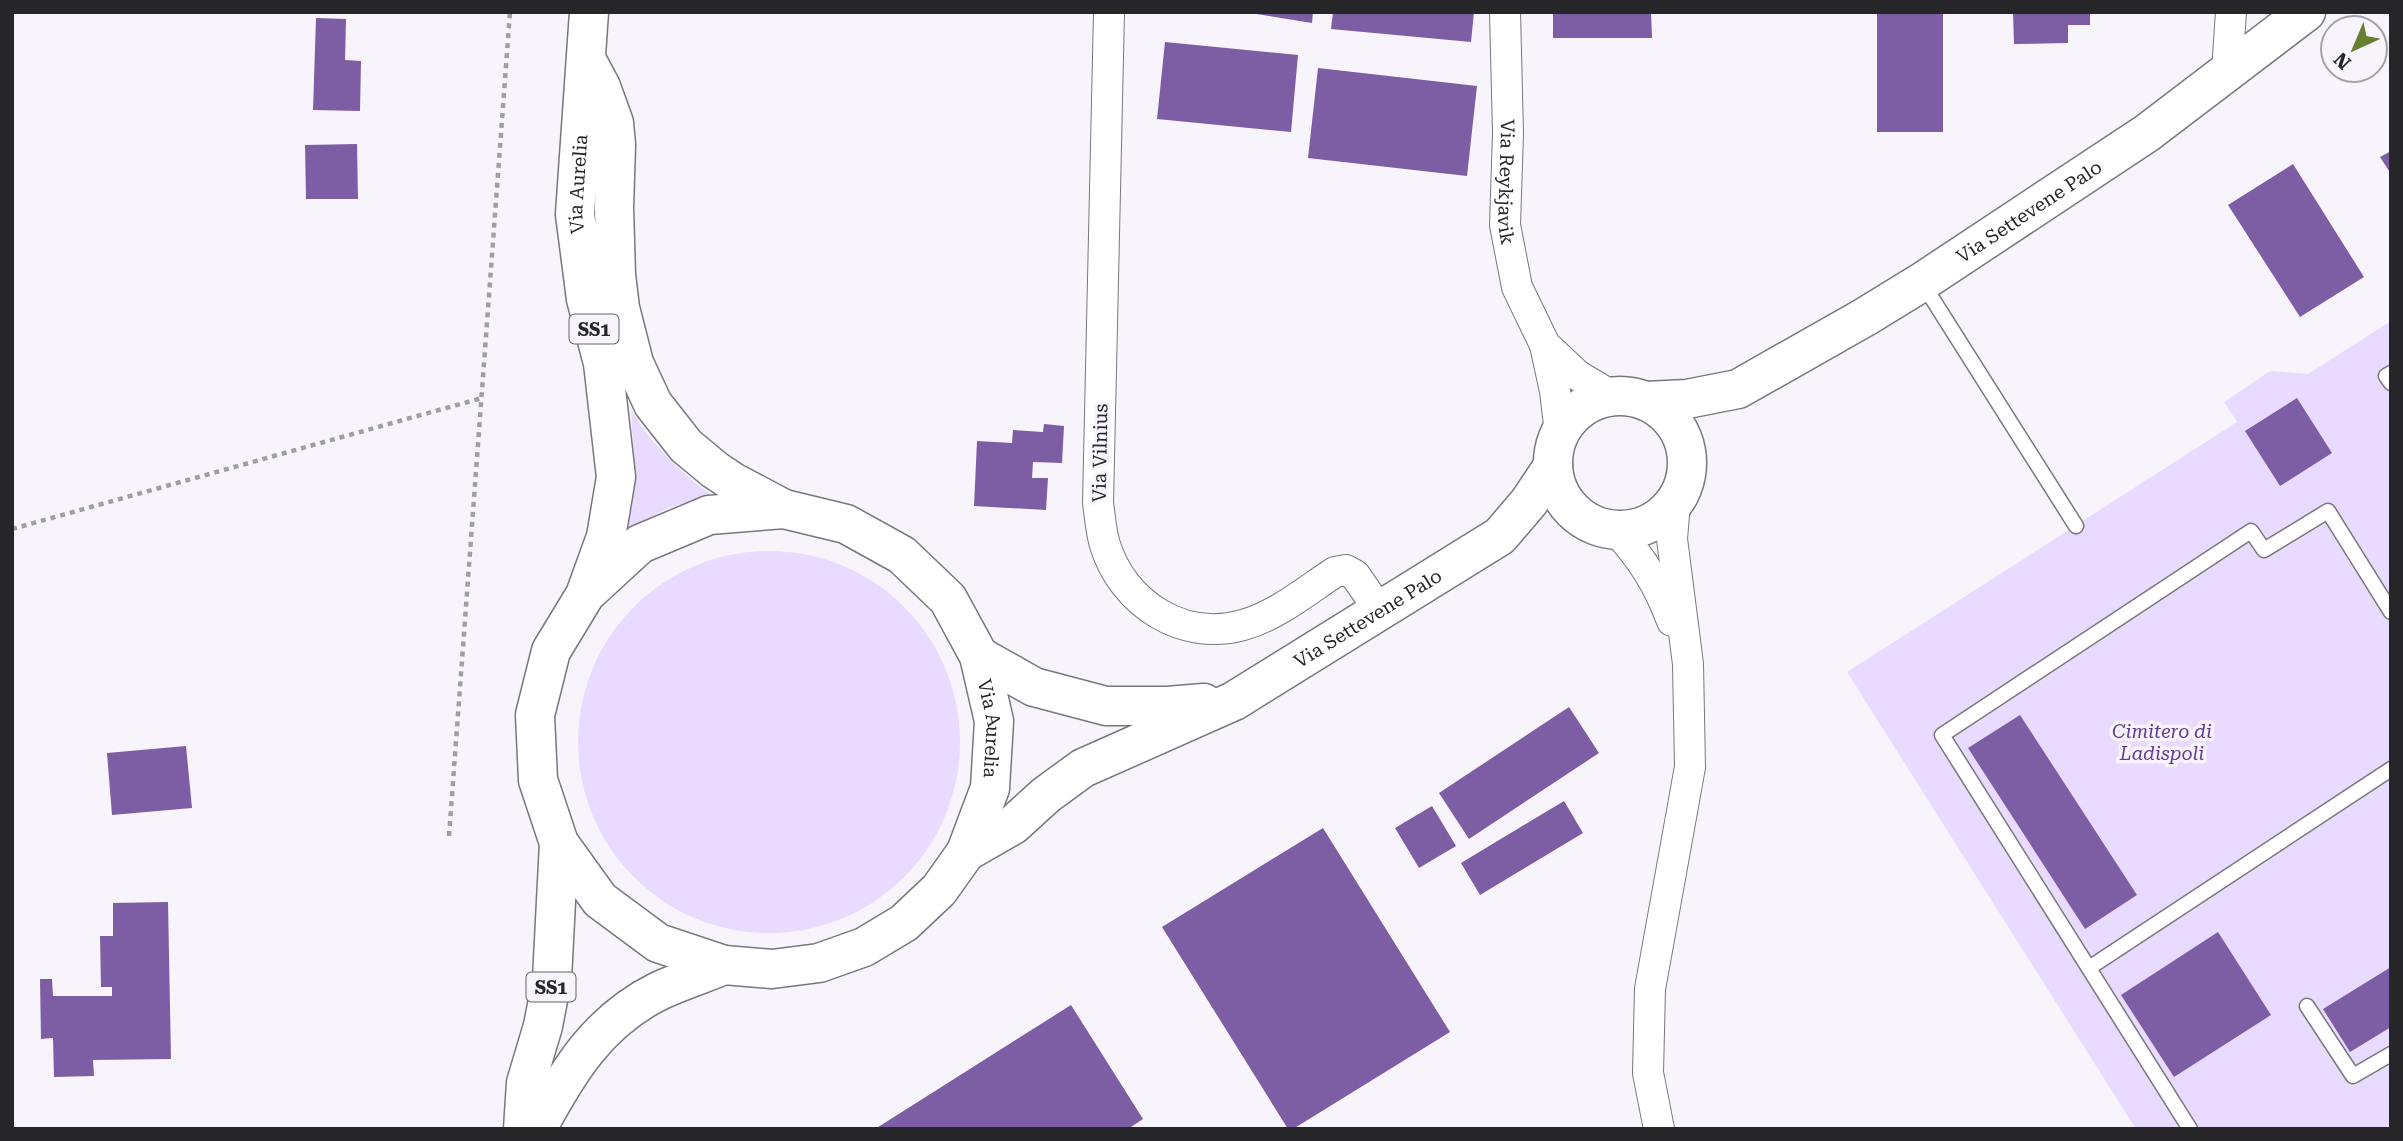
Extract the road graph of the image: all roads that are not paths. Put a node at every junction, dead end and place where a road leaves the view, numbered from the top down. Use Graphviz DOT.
graph roads {
  1 [pos="589,12"];
  2 [pos="1108,12"];
  3 [pos="1505,12"];
  4 [pos="2231,12"];
  5 [pos="2306,12"];
  6 [pos="586,59"];
  7 [pos="2227,71"];
  8 [pos="1922,282"];
  9 [pos="1545,345"];
  10 [pos="2391,373"];
  11 [pos="2391,383"];
  12 [pos="1738,389"];
  13 [pos="1629,399"];
  14 [pos="1556,449"];
  15 [pos="1687,453"];
  16 [pos="1675,503"];
  17 [pos="784,509"];
  18 [pos="2076,526"];
  19 [pos="1604,527"];
  20 [pos="1500,536"];
  21 [pos="584,595"];
  22 [pos="1380,611"];
  23 [pos="2391,612"];
  24 [pos="979,656"];
  25 [pos="1688,664"];
  26 [pos="1234,701"];
  27 [pos="2391,769"];
  28 [pos="559,843"];
  29 [pos="966,852"];
  30 [pos="724,965"];
  31 [pos="2089,968"];
  32 [pos="2307,1006"];
  33 [pos="2391,1054"];
  34 [pos="523,1129"];
  35 [pos="537,1129"];
  36 [pos="1659,1129"];
  37 [pos="2190,1129"];
  1 -- 6 [label="main road, Via Aurelia / SS1"];
  2 -- 22 [label="street, Via Vilnius"];
  3 -- 9 [label="street, Via Reykjavik"];
  4 -- 7 [label="street"];
  5 -- 7 [label="main road, Via Settevene Palo"];
  6 -- 17 [label="main road, Via Aurelia / SS1"];
  6 -- 21 [label="main road, Via Aurelia / SS1"];
  7 -- 8 [label="main road, Via Settevene Palo"];
  8 -- 12 [label="main road, Via Settevene Palo"];
  8 -- 18 [label="lane"];
  9 -- 13 [label="street, Via Reykjavik"];
  9 -- 14 [label="street, Via Reykjavik"];
  10 -- 11 [label="lane"];
  12 -- 13 [label="main road, Via Settevene Palo"];
  12 -- 15 [label="main road, Via Settevene Palo"];
  13 -- 14 [label="main road, Via Settevene Palo"];
  13 -- 15 [label="main road"];
  14 -- 19 [label="main road"];
  14 -- 20 [label="main road, Via Settevene Palo"];
  15 -- 16 [label="main road, Via Settevene Palo"];
  16 -- 19 [label="main road, Via Settevene Palo"];
  16 -- 25 [label="street"];
  17 -- 21 [label="main road, Via Aurelia / SS1"];
  17 -- 24 [label="main road, Via Aurelia / SS1"];
  19 -- 20 [label="main road, Via Settevene Palo"];
  19 -- 25 [label="street"];
  20 -- 22 [label="main road, Via Settevene Palo"];
  21 -- 28 [label="main road, Via Aurelia / SS1"];
  22 -- 26 [label="main road, Via Settevene Palo"];
  23 -- 31 [label="lane"];
  24 -- 26 [label="main road, Via Settevene Palo"];
  24 -- 29 [label="main road, Via Aurelia / SS1"];
  25 -- 36 [label="street"];
  26 -- 29 [label="main road, Via Settevene Palo"];
  27 -- 31 [label="lane"];
  28 -- 30 [label="main road, Via Aurelia / SS1"];
  28 -- 34 [label="main road, Via Aurelia / SS1"];
  29 -- 30 [label="main road, Via Aurelia / SS1"];
  30 -- 35 [label="main road, Via Aurelia / SS1"];
  31 -- 37 [label="lane"];
  32 -- 33 [label="lane"];
}
